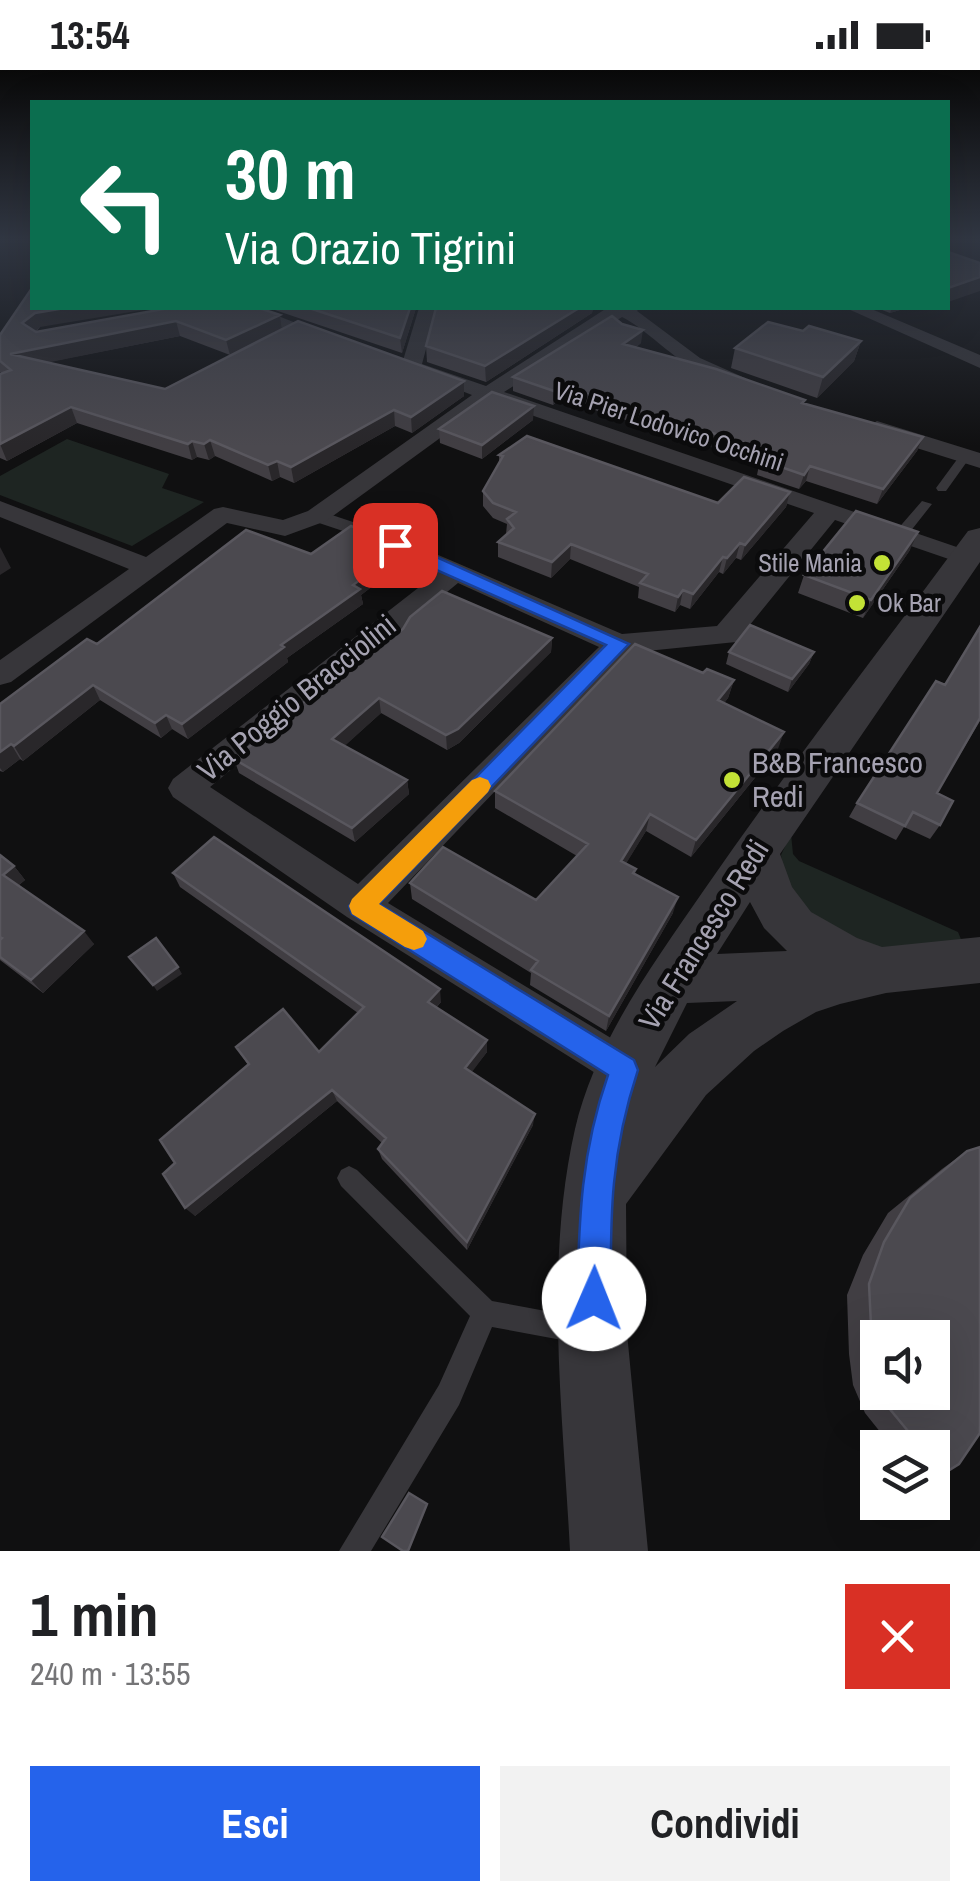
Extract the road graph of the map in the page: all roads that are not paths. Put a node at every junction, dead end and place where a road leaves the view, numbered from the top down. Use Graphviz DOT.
graph roads {
  1 [pos="247,310"];
  2 [pos="427,310"];
  3 [pos="621,310"];
  4 [pos="625,310"];
  5 [pos="860,310"];
  6 [pos="354,348"];
  7 [pos="980,362"];
  8 [pos="760,390"];
  9 [pos="487,394"];
  10 [pos="854,420"];
  11 [pos="973,458"];
  12 [pos="942,488"];
  13 [pos="926,504"];
  14 [pos="0,508"];
  15 [pos="831,510"];
  16 [pos="317,516"];
  17 [pos="364,532"];
  18 [pos="901,534"];
  19 [pos="974,548"];
  20 [pos="148,567"];
  21 [pos="456,571"];
  22 [pos="619,644"];
  23 [pos="0,675"];
  24 [pos="756,852"];
  25 [pos="361,906"];
  26 [pos="980,960"];
  27 [pos="886,970"];
  28 [pos="672,980"];
  29 [pos="624,1070"];
  30 [pos="348,1178"];
  31 [pos="595,1196"];
  32 [pos="485,1314"];
  33 [pos="594,1333"];
  34 [pos="354,1551"];
  35 [pos="609,1551"];
  1 -- 6 [label="street"];
  2 -- 9 [label="street, Via Pier Lodovico Occhini"];
  3 -- 9 [label="street"];
  4 -- 8 [label="street"];
  5 -- 7 [label="street"];
  9 -- 15 [label="street, Via Pier Lodovico Occhini"];
  9 -- 16 [label="street"];
  10 -- 11 [label="street"];
  11 -- 12 [label="lane"];
  13 -- 18 [label="lane"];
  14 -- 20 [label="street"];
  15 -- 18 [label="street, Via Pier Lodovico Occhini"];
  15 -- 22 [label="street"];
  16 -- 17 [label="street"];
  16 -- 20 [label="street"];
  17 -- 21 [label="street"];
  18 -- 19 [label="street, Via Pier Lodovico Occhini"];
  19 -- 24 [label="street, Via Francesco Redi"];
  20 -- 23 [label="street"];
  21 -- 22 [label="street"];
  21 -- 25 [label="street, Via Poggio Bracciolini"];
  22 -- 25 [label="street"];
  24 -- 27 [label="street"];
  24 -- 28 [label="street, Via Francesco Redi"];
  25 -- 29 [label="street"];
  26 -- 27 [label="street"];
  27 -- 28 [label="street"];
  27 -- 31 [label="street"];
  28 -- 29 [label="street, Via Francesco Redi"];
  29 -- 31 [label="street, Via Francesco Redi"];
  30 -- 32 [label="lane"];
  31 -- 33 [label="street, Via Francesco Redi"];
  32 -- 33 [label="lane"];
  32 -- 34 [label="lane"];
  33 -- 35 [label="street, Via Francesco Redi"];
}
